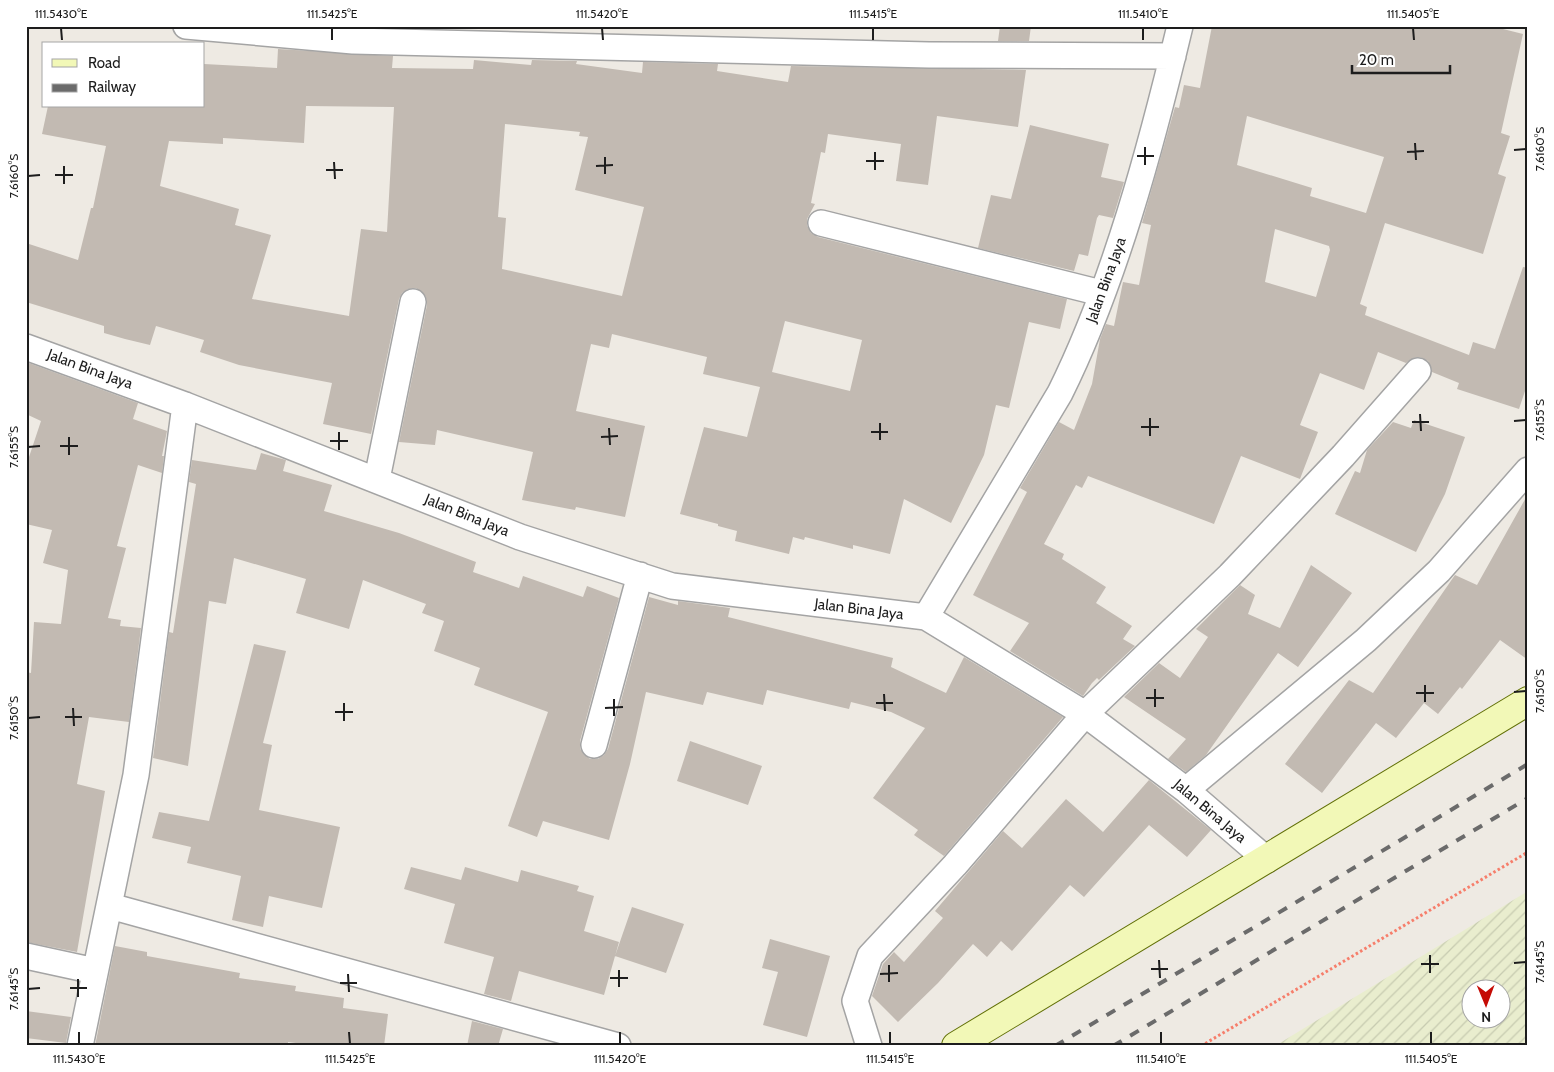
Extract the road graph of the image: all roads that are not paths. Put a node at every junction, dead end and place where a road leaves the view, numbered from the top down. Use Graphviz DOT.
graph roads {
  1 [pos="186,26"];
  2 [pos="1180,26"];
  3 [pos="353,34"];
  4 [pos="1173,56"];
  5 [pos="822,223"];
  6 [pos="1101,294"];
  7 [pos="414,302"];
  8 [pos="26,346"];
  9 [pos="1418,371"];
  10 [pos="185,405"];
  11 [pos="1528,470"];
  12 [pos="377,479"];
  13 [pos="640,575"];
  14 [pos="926,617"];
  15 [pos="1528,701"];
  16 [pos="1085,714"];
  17 [pos="594,745"];
  18 [pos="1186,790"];
  19 [pos="1267,860"];
  20 [pos="110,906"];
  21 [pos="26,956"];
  22 [pos="95,971"];
  23 [pos="80,1046"];
  24 [pos="618,1046"];
  25 [pos="869,1046"];
  26 [pos="956,1046"];
  1 -- 3 [label="street"];
  2 -- 4 [label="street, Jalan Bina Jaya"];
  3 -- 4 [label="street"];
  4 -- 6 [label="street, Jalan Bina Jaya"];
  5 -- 6 [label="street"];
  6 -- 14 [label="street, Jalan Bina Jaya"];
  7 -- 12 [label="street"];
  8 -- 10 [label="street, Jalan Bina Jaya"];
  9 -- 16 [label="street"];
  10 -- 12 [label="street, Jalan Bina Jaya"];
  10 -- 20 [label="street"];
  11 -- 18 [label="street"];
  12 -- 13 [label="street, Jalan Bina Jaya"];
  13 -- 14 [label="street, Jalan Bina Jaya"];
  13 -- 17 [label="street"];
  14 -- 16 [label="street, Jalan Bina Jaya"];
  15 -- 19 [label="main road"];
  16 -- 18 [label="street, Jalan Bina Jaya"];
  16 -- 25 [label="street"];
  18 -- 19 [label="street, Jalan Bina Jaya"];
  19 -- 26 [label="main road"];
  20 -- 22 [label="street"];
  20 -- 24 [label="street"];
  21 -- 22 [label="street"];
  22 -- 23 [label="street"];
}
